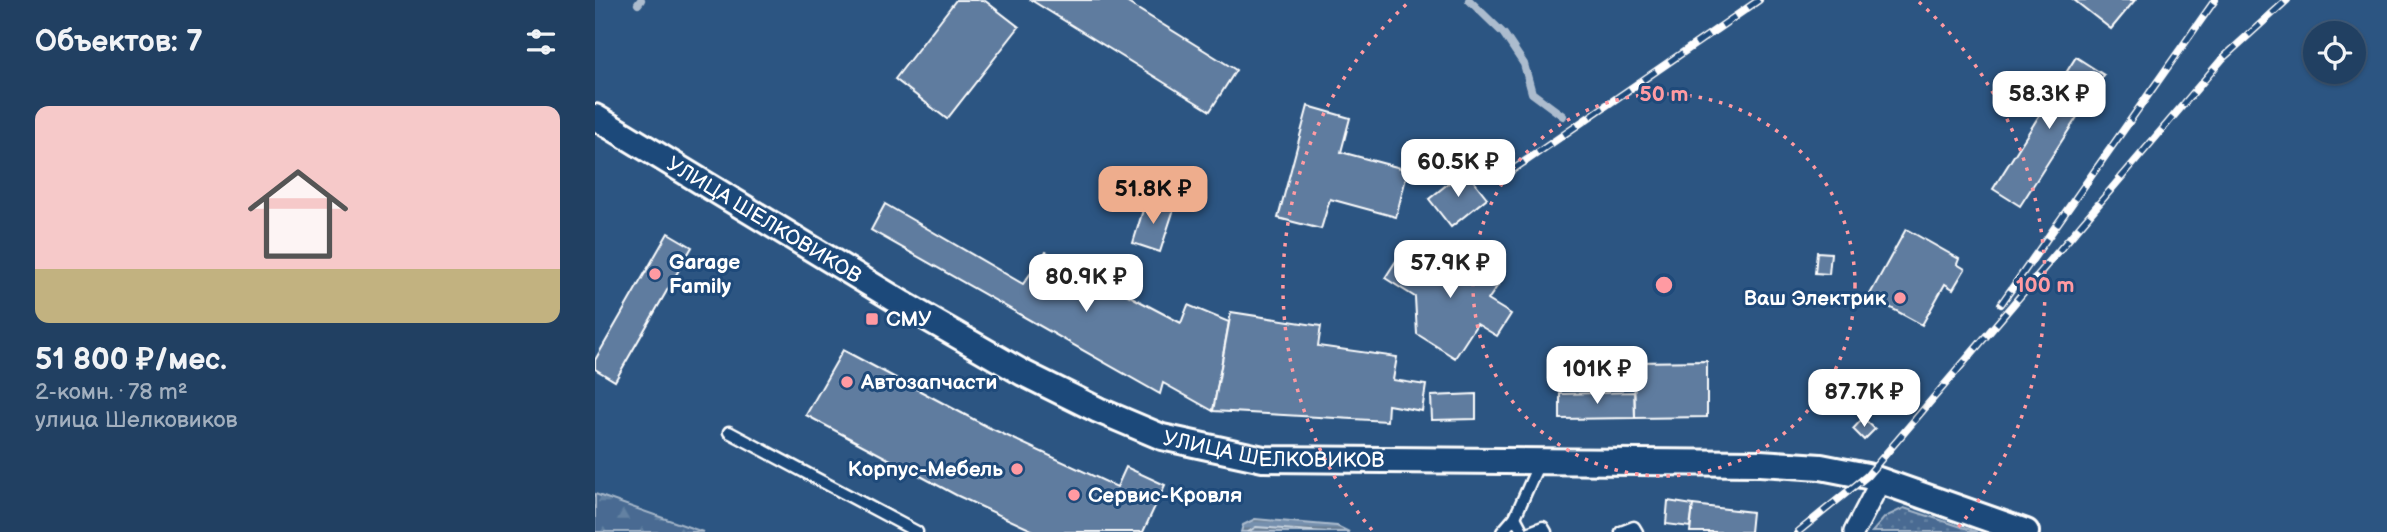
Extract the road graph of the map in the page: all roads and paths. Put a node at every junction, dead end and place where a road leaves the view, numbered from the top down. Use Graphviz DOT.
graph roads {
  1 [pos="595,117"];
  2 [pos="729,432"];
  3 [pos="1539,463"];
  4 [pos="1881,480"];
  5 [pos="1514,517"];
  6 [pos="917,532"];
  7 [pos="1502,532"];
  8 [pos="1523,532"];
  9 [pos="1530,532"];
  10 [pos="1546,532"];
  11 [pos="1621,532"];
  12 [pos="1637,532"];
  13 [pos="1854,532"];
  14 [pos="2026,532"];
  1 -- 3 [label="street, УЛИЦА ШЕЛКОВИКОВ"];
  2 -- 6 [label="lane"];
  3 -- 4 [label="street, УЛИЦА ШЕЛКОВИКОВ"];
  3 -- 5 [label="lane"];
  4 -- 13 [label="street"];
  4 -- 14 [label="street, УЛИЦА ШЕЛКОВИКОВ"];
  5 -- 7 [label="lane"];
  5 -- 8 [label="lane"];
  9 -- 10 [label="lane"];
  11 -- 12 [label="lane"];
}
